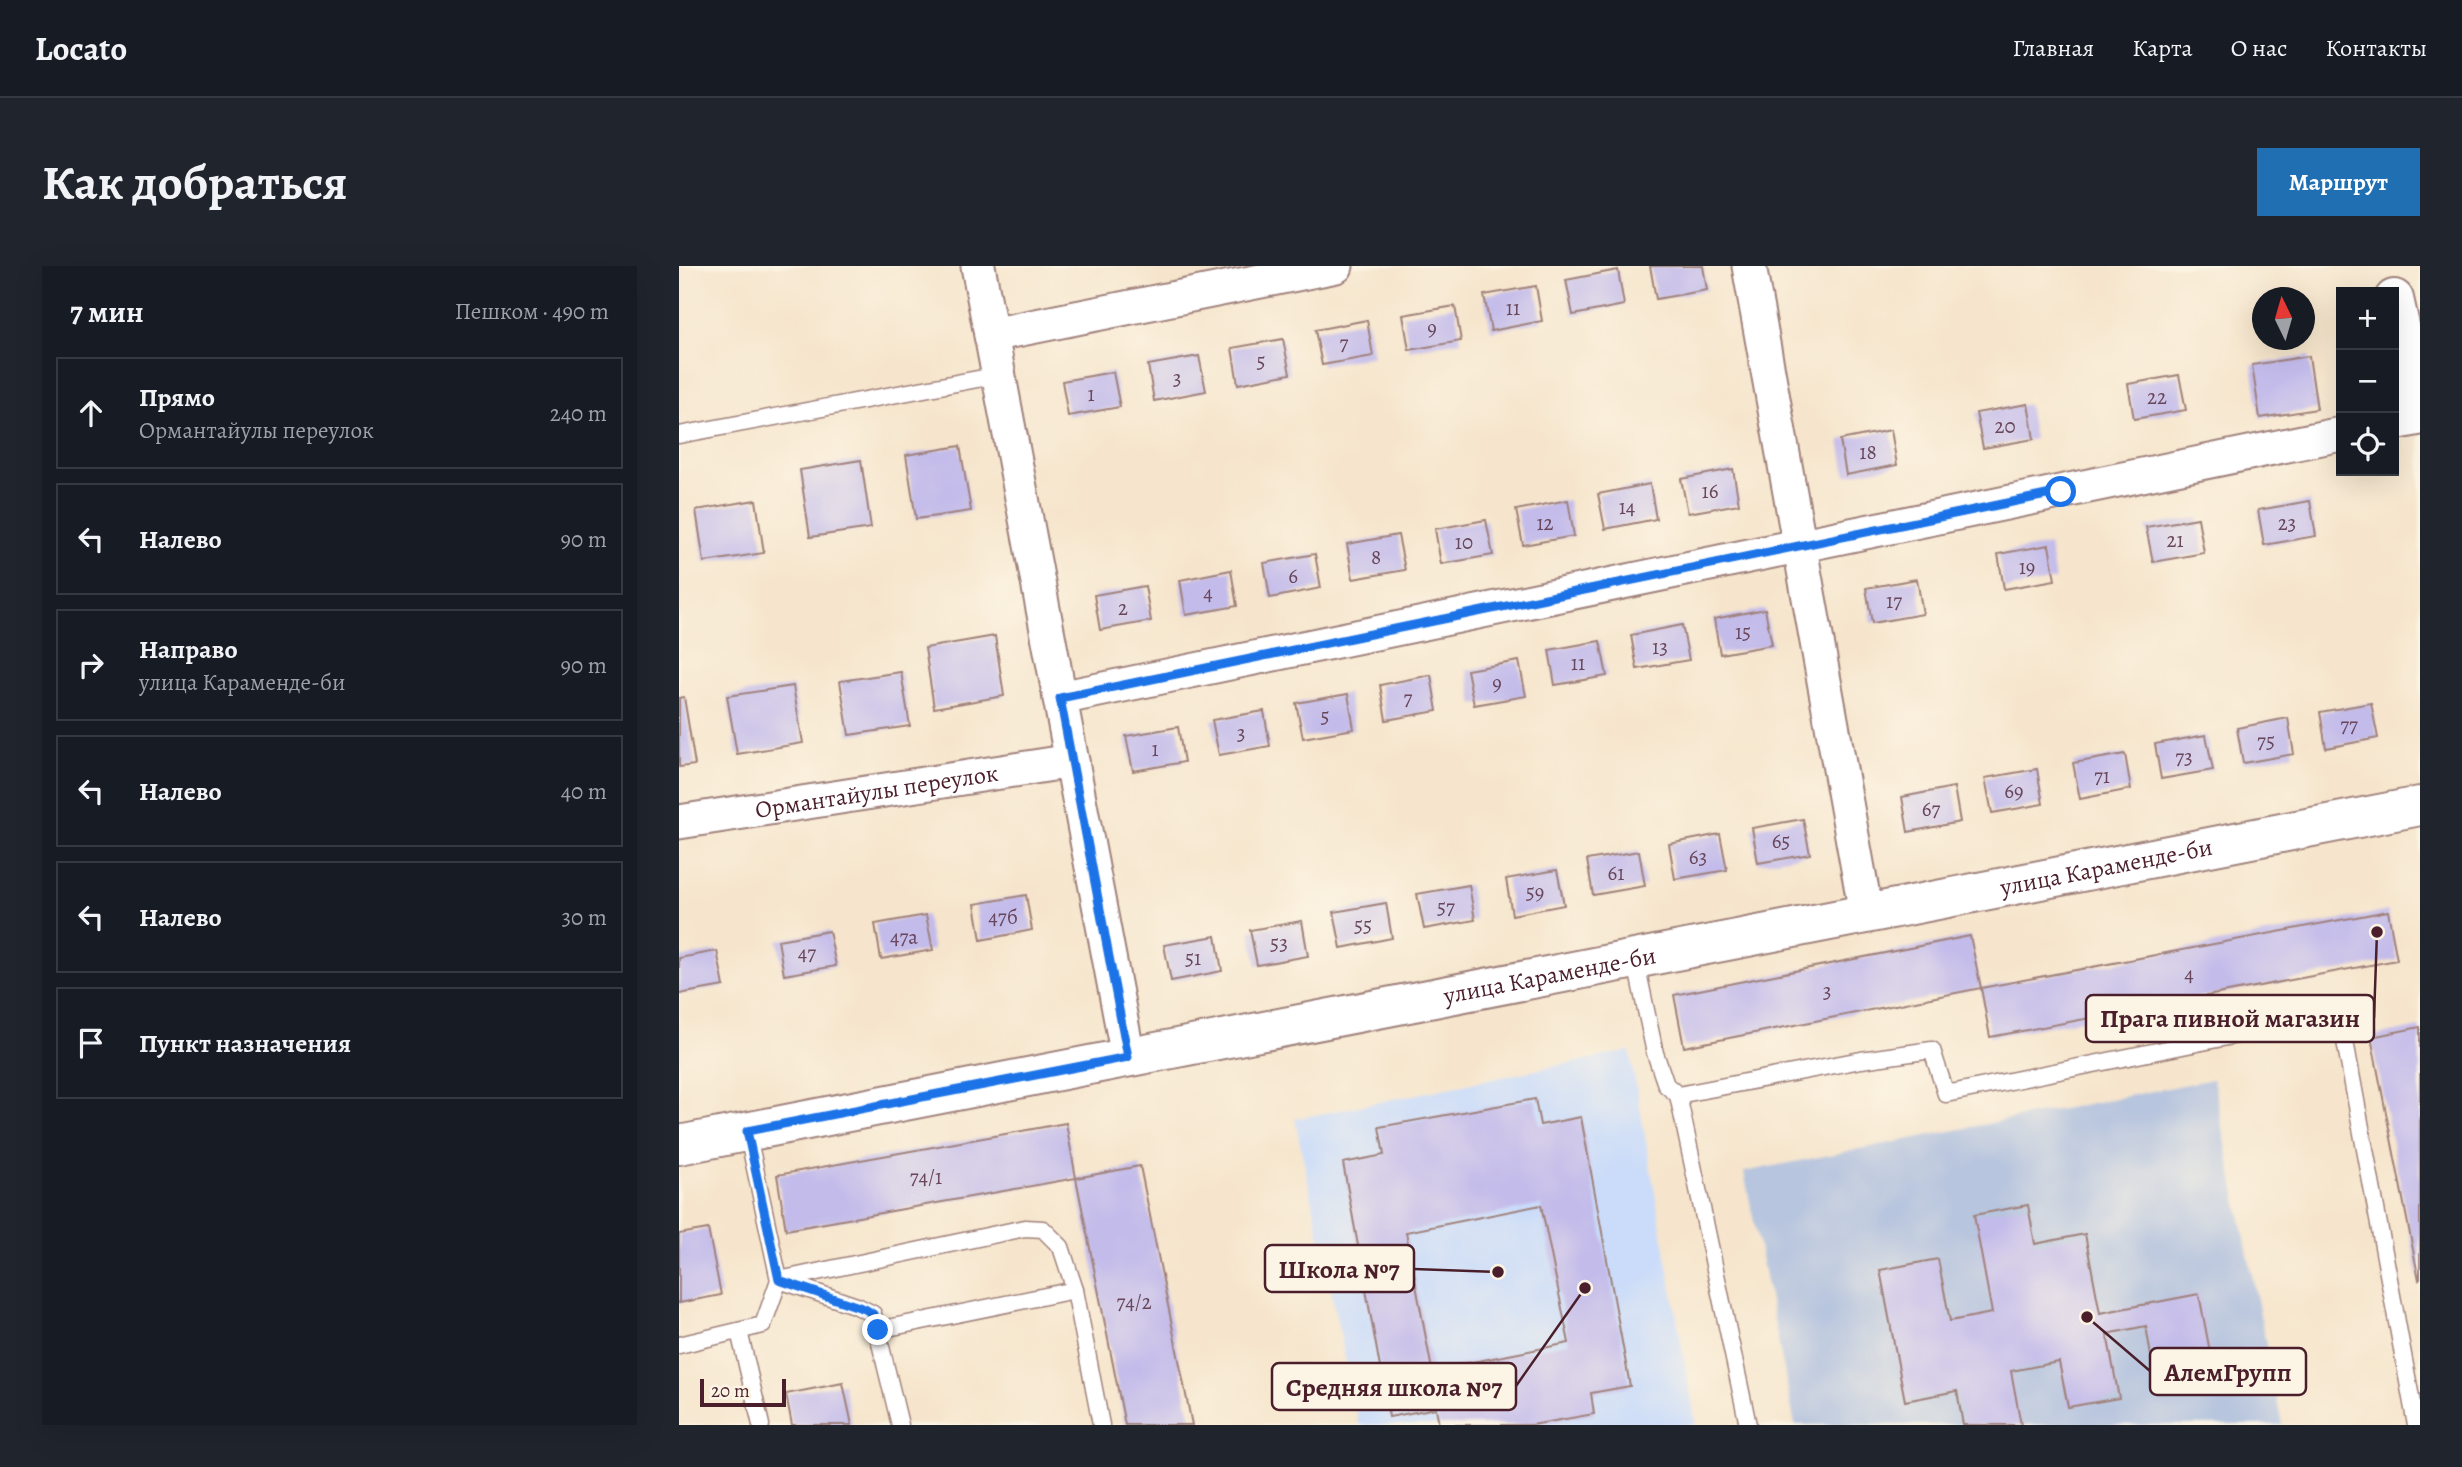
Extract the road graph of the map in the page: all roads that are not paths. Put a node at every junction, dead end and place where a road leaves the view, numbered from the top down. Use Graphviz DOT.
graph roads {
  1 [pos="978,266"];
  2 [pos="1336,266"];
  3 [pos="1749,266"];
  4 [pos="2386,266"];
  5 [pos="2391,287"];
  6 [pos="2399,322"];
  7 [pos="991,335"];
  8 [pos="999,375"];
  9 [pos="2420,416"];
  10 [pos="2399,422"];
  11 [pos="679,435"];
  12 [pos="2336,435"];
  13 [pos="1800,546"];
  14 [pos="1060,698"];
  15 [pos="1072,761"];
  16 [pos="2420,806"];
  17 [pos="679,822"];
  18 [pos="1866,913"];
  19 [pos="1635,958"];
  20 [pos="1128,1057"];
  21 [pos="1678,1095"];
  22 [pos="747,1131"];
  23 [pos="679,1145"];
  24 [pos="779,1280"];
  25 [pos="1075,1290"];
  26 [pos="878,1330"];
  27 [pos="739,1331"];
  28 [pos="679,1345"];
  29 [pos="761,1425"];
  30 [pos="900,1425"];
  31 [pos="1101,1425"];
  32 [pos="1748,1425"];
  33 [pos="2417,1425"];
  1 -- 7 [label="street"];
  2 -- 7 [label="street"];
  3 -- 13 [label="street"];
  4 -- 5 [label="street"];
  6 -- 9 [label="street"];
  7 -- 8 [label="street"];
  8 -- 11 [label="lane"];
  8 -- 14 [label="street"];
  9 -- 10 [label="street"];
  12 -- 13 [label="street"];
  13 -- 14 [label="street"];
  13 -- 18 [label="street"];
  14 -- 15 [label="street"];
  15 -- 17 [label="street, Ормантайулы переулок"];
  15 -- 20 [label="street"];
  16 -- 18 [label="street, улица Караменде-би"];
  18 -- 19 [label="street, улица Караменде-би"];
  19 -- 20 [label="street, улица Караменде-би"];
  19 -- 21 [label="lane"];
  20 -- 22 [label="street, улица Караменде-би"];
  21 -- 32 [label="lane"];
  21 -- 33 [label="lane"];
  22 -- 23 [label="street, улица Караменде-би"];
  22 -- 24 [label="lane"];
  24 -- 25 [label="lane"];
  24 -- 26 [label="lane"];
  24 -- 27 [label="lane"];
  25 -- 26 [label="lane"];
  25 -- 31 [label="lane"];
  26 -- 30 [label="lane"];
  27 -- 28 [label="lane"];
  27 -- 29 [label="lane"];
}
